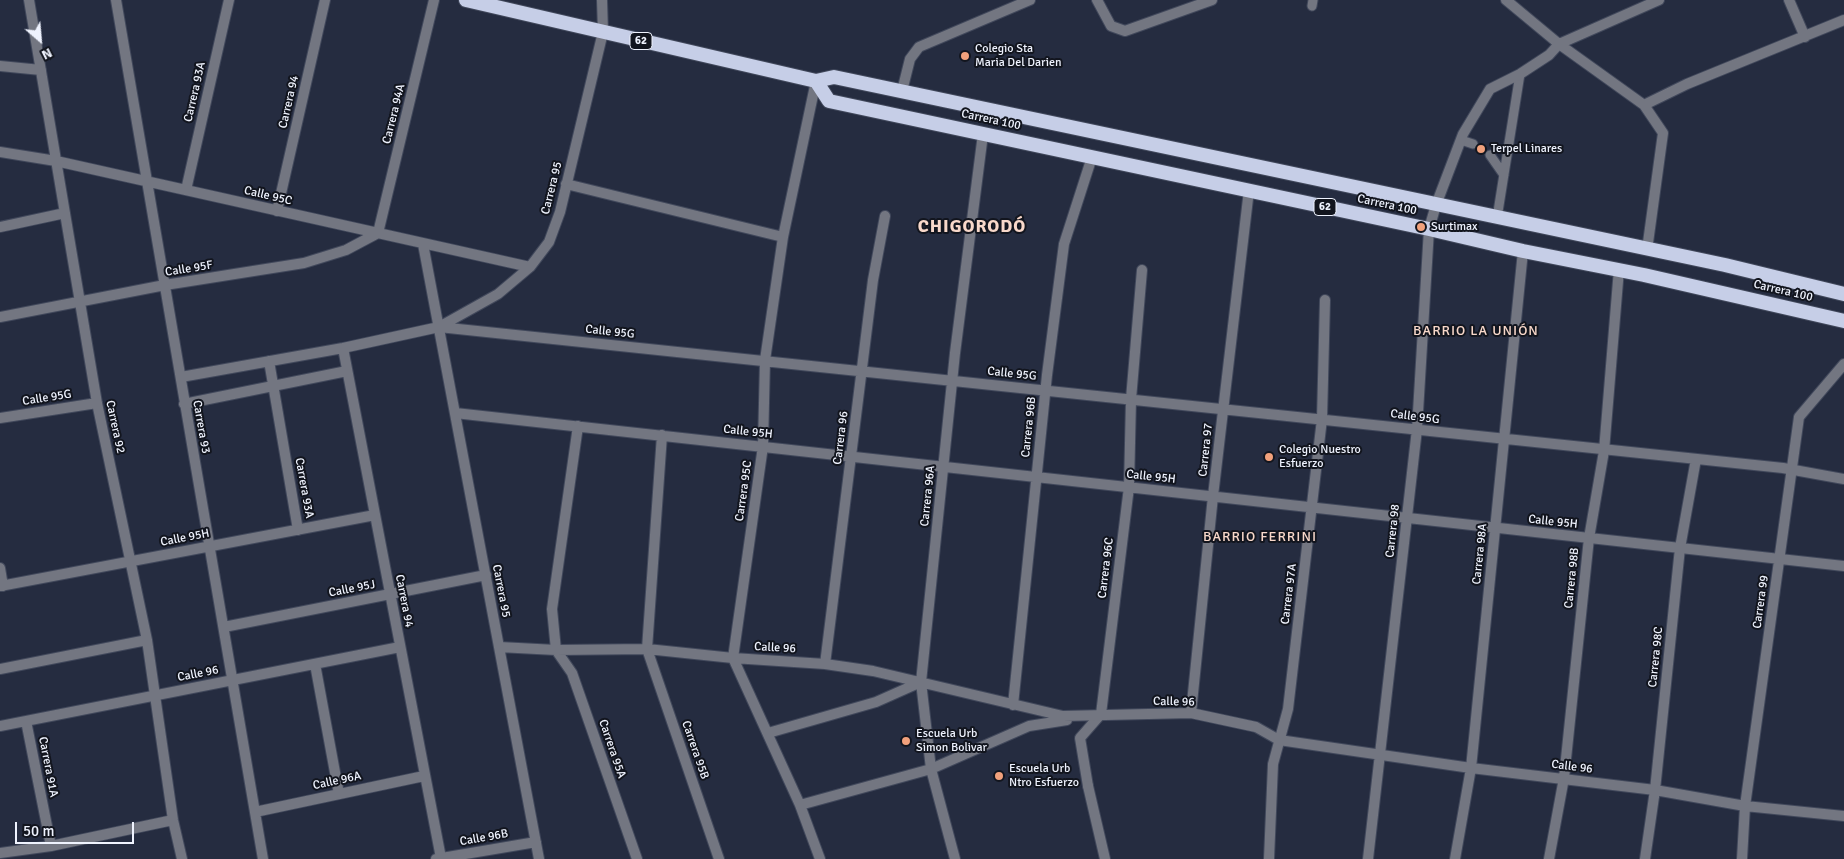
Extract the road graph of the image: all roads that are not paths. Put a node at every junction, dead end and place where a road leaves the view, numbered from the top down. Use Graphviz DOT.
graph roads {
  1 [pos="29,0"];
  2 [pos="116,0"];
  3 [pos="229,0"];
  4 [pos="325,0"];
  5 [pos="434,0"];
  6 [pos="466,0"];
  7 [pos="602,0"];
  8 [pos="1030,0"];
  9 [pos="1097,0"];
  10 [pos="1212,0"];
  11 [pos="1506,0"];
  12 [pos="1659,0"];
  13 [pos="1789,0"];
  14 [pos="1844,20"];
  15 [pos="604,32"];
  16 [pos="1805,37"];
  17 [pos="1559,44"];
  18 [pos="0,66"];
  19 [pos="40,70"];
  20 [pos="1520,74"];
  21 [pos="816,81"];
  22 [pos="902,91"];
  23 [pos="1644,106"];
  24 [pos="984,134"];
  25 [pos="1461,140"];
  26 [pos="1472,144"];
  27 [pos="0,152"];
  28 [pos="1490,155"];
  29 [pos="1092,157"];
  30 [pos="56,161"];
  31 [pos="1504,175"];
  32 [pos="147,181"];
  33 [pos="566,184"];
  34 [pos="186,190"];
  35 [pos="1249,190"];
  36 [pos="1436,205"];
  37 [pos="277,211"];
  38 [pos="65,213"];
  39 [pos="885,216"];
  40 [pos="1497,218"];
  41 [pos="0,227"];
  42 [pos="1429,229"];
  43 [pos="378,233"];
  44 [pos="783,237"];
  45 [pos="423,244"];
  46 [pos="1647,250"];
  47 [pos="1523,251"];
  48 [pos="530,267"];
  49 [pos="1619,269"];
  50 [pos="1142,270"];
  51 [pos="165,285"];
  52 [pos="1844,294"];
  53 [pos="1325,300"];
  54 [pos="80,301"];
  55 [pos="0,317"];
  56 [pos="1844,321"];
  57 [pos="439,327"];
  58 [pos="343,348"];
  59 [pos="765,360"];
  60 [pos="269,361"];
  61 [pos="1844,364"];
  62 [pos="862,370"];
  63 [pos="347,371"];
  64 [pos="181,377"];
  65 [pos="952,380"];
  66 [pos="273,386"];
  67 [pos="1046,390"];
  68 [pos="1131,399"];
  69 [pos="97,403"];
  70 [pos="184,404"];
  71 [pos="1223,410"];
  72 [pos="455,413"];
  73 [pos="0,418"];
  74 [pos="1322,419"];
  75 [pos="578,426"];
  76 [pos="1417,429"];
  77 [pos="662,435"];
  78 [pos="1504,440"];
  79 [pos="763,446"];
  80 [pos="1604,451"];
  81 [pos="851,456"];
  82 [pos="1696,459"];
  83 [pos="943,466"];
  84 [pos="1790,469"];
  85 [pos="1037,477"];
  86 [pos="1844,479"];
  87 [pos="1129,487"];
  88 [pos="1213,496"];
  89 [pos="1311,507"];
  90 [pos="375,515"];
  91 [pos="1407,518"];
  92 [pos="1495,528"];
  93 [pos="298,530"];
  94 [pos="1589,538"];
  95 [pos="210,546"];
  96 [pos="1680,548"];
  97 [pos="1780,559"];
  98 [pos="132,561"];
  99 [pos="1844,566"];
  100 [pos="0,568"];
  101 [pos="486,575"];
  102 [pos="1,586"];
  103 [pos="390,594"];
  104 [pos="224,627"];
  105 [pos="147,640"];
  106 [pos="400,647"];
  107 [pos="499,647"];
  108 [pos="647,649"];
  109 [pos="556,650"];
  110 [pos="733,658"];
  111 [pos="315,664"];
  112 [pos="825,664"];
  113 [pos="0,669"];
  114 [pos="232,680"];
  115 [pos="921,682"];
  116 [pos="155,695"];
  117 [pos="1013,704"];
  118 [pos="1192,713"];
  119 [pos="1101,714"];
  120 [pos="26,721"];
  121 [pos="0,726"];
  122 [pos="768,732"];
  123 [pos="1279,740"];
  124 [pos="1380,754"];
  125 [pos="1471,768"];
  126 [pos="931,769"];
  127 [pos="424,776"];
  128 [pos="1564,778"];
  129 [pos="1655,790"];
  130 [pos="340,794"];
  131 [pos="800,805"];
  132 [pos="1745,806"];
  133 [pos="255,812"];
  134 [pos="1844,812"];
  135 [pos="1844,816"];
  136 [pos="173,820"];
  137 [pos="536,842"];
  138 [pos="52,846"];
  139 [pos="0,853"];
  140 [pos="182,859"];
  141 [pos="263,859"];
  142 [pos="439,859"];
  143 [pos="539,859"];
  144 [pos="637,859"];
  145 [pos="719,859"];
  146 [pos="820,859"];
  147 [pos="956,859"];
  148 [pos="1105,859"];
  149 [pos="1269,859"];
  150 [pos="1368,859"];
  151 [pos="1455,859"];
  152 [pos="1549,859"];
  153 [pos="1645,859"];
  154 [pos="1742,859"];
  1 -- 19 [label="street, Carrera 92"];
  2 -- 32 [label="street, Carrera 93"];
  3 -- 34 [label="street, Carrera 93A"];
  4 -- 37 [label="street, Carrera 94"];
  5 -- 43 [label="street, Carrera 94A"];
  6 -- 15 [label="highway, Carrera 100 / 62"];
  7 -- 15 [label="street, Carrera 95"];
  8 -- 22 [label="street"];
  9 -- 10 [label="street"];
  11 -- 17 [label="street"];
  12 -- 17 [label="street, Carrera 98"];
  13 -- 16 [label="street"];
  14 -- 16 [label="street"];
  15 -- 21 [label="highway, Carrera 100 / 62"];
  15 -- 33 [label="street, Carrera 95"];
  16 -- 23 [label="street"];
  17 -- 20 [label="street, Carrera 98"];
  17 -- 23 [label="street"];
  18 -- 19 [label="street"];
  19 -- 30 [label="street, Carrera 92"];
  20 -- 25 [label="street, Carrera 98"];
  20 -- 31 [label="lane"];
  21 -- 22 [label="highway, Carrera 100 / 62"];
  21 -- 24 [label="highway, Carrera 100 / 62"];
  21 -- 44 [label="street, Carrera 95C"];
  22 -- 36 [label="highway, Carrera 100 / 62"];
  23 -- 46 [label="street"];
  24 -- 29 [label="highway, Carrera 100 / 62"];
  24 -- 65 [label="street, Carrera 96A"];
  25 -- 26 [label="lane"];
  25 -- 36 [label="street, Carrera 98"];
  27 -- 30 [label="street, Calle 95C"];
  28 -- 31 [label="lane"];
  29 -- 35 [label="highway, Carrera 100 / 62"];
  29 -- 67 [label="street, Carrera 96B"];
  30 -- 32 [label="street, Calle 95C"];
  30 -- 38 [label="street, Carrera 92"];
  31 -- 40 [label="lane"];
  32 -- 34 [label="street, Calle 95C"];
  32 -- 51 [label="street, Carrera 93"];
  33 -- 44 [label="street"];
  33 -- 48 [label="street, Carrera 95"];
  34 -- 37 [label="street, Calle 95C"];
  35 -- 42 [label="highway, Carrera 100 / 62"];
  35 -- 71 [label="street, Carrera 97"];
  36 -- 40 [label="highway, Carrera 100 / 62"];
  36 -- 42 [label="street, Carrera 98"];
  37 -- 43 [label="street, Calle 95C"];
  38 -- 41 [label="street"];
  38 -- 54 [label="street, Carrera 92"];
  39 -- 62 [label="street, Carrera 96"];
  40 -- 46 [label="highway, Carrera 100 / 62"];
  42 -- 47 [label="highway, Carrera 100 / 62"];
  42 -- 76 [label="street, Carrera 98"];
  43 -- 45 [label="street, Calle 95C"];
  43 -- 51 [label="street, Calle 95F"];
  44 -- 59 [label="street, Carrera 95C"];
  45 -- 48 [label="street, Calle 95C"];
  45 -- 57 [label="street, Carrera 95"];
  46 -- 52 [label="highway, Carrera 100 / 62"];
  47 -- 49 [label="highway, Carrera 100 / 62"];
  47 -- 78 [label="street, Carrera 98A"];
  48 -- 57 [label="street, Carrera 95"];
  49 -- 56 [label="highway, Carrera 100 / 62"];
  49 -- 80 [label="street, Carrera 98B"];
  50 -- 68 [label="street, Carrera 96C"];
  51 -- 54 [label="street, Calle 95F"];
  51 -- 64 [label="street, Carrera 93"];
  53 -- 74 [label="street, Carrera 97A"];
  54 -- 55 [label="street, Calle 95F"];
  54 -- 69 [label="street, Carrera 92"];
  57 -- 58 [label="street, Calle 95G"];
  57 -- 59 [label="street, Calle 95G"];
  57 -- 72 [label="street, Carrera 95"];
  58 -- 60 [label="street, Calle 95G"];
  58 -- 63 [label="street, Carrera 94"];
  59 -- 62 [label="street, Calle 95G"];
  59 -- 79 [label="street, Carrera 95C"];
  60 -- 64 [label="street, Calle 95G"];
  60 -- 66 [label="street, Carrera 93A"];
  61 -- 84 [label="street, Carrera 99"];
  62 -- 65 [label="street, Calle 95G"];
  62 -- 81 [label="street, Carrera 96"];
  63 -- 66 [label="street"];
  63 -- 90 [label="street, Carrera 94"];
  64 -- 70 [label="street, Carrera 93"];
  65 -- 67 [label="street, Calle 95G"];
  65 -- 83 [label="street, Carrera 96A"];
  66 -- 70 [label="street"];
  66 -- 93 [label="street, Carrera 93A"];
  67 -- 68 [label="street, Calle 95G"];
  67 -- 85 [label="street, Carrera 96B"];
  68 -- 71 [label="street, Calle 95G"];
  68 -- 87 [label="street, Carrera 96C"];
  69 -- 73 [label="street, Calle 95G"];
  69 -- 98 [label="street, Carrera 92"];
  70 -- 95 [label="street, Carrera 93"];
  71 -- 74 [label="street, Calle 95G"];
  71 -- 88 [label="street, Carrera 97"];
  72 -- 75 [label="street, Calle 95H"];
  72 -- 101 [label="street, Carrera 95"];
  74 -- 76 [label="street, Calle 95G"];
  74 -- 89 [label="street, Carrera 97A"];
  75 -- 77 [label="street, Calle 95H"];
  75 -- 109 [label="street"];
  76 -- 78 [label="street, Calle 95G"];
  76 -- 91 [label="street, Carrera 98"];
  77 -- 79 [label="street, Calle 95H"];
  77 -- 108 [label="street"];
  78 -- 80 [label="street, Calle 95G"];
  78 -- 92 [label="street, Carrera 98A"];
  79 -- 81 [label="street, Calle 95H"];
  79 -- 110 [label="street, Carrera 95C"];
  80 -- 82 [label="street, Calle 95G"];
  80 -- 94 [label="street, Carrera 98B"];
  81 -- 83 [label="street, Calle 95H"];
  81 -- 112 [label="street, Carrera 96"];
  82 -- 84 [label="street, Calle 95G"];
  82 -- 96 [label="street, Carrera 98C"];
  83 -- 85 [label="street, Calle 95H"];
  83 -- 115 [label="street, Carrera 96A"];
  84 -- 86 [label="street, Calle 95G"];
  84 -- 97 [label="street, Carrera 99"];
  85 -- 87 [label="street, Calle 95H"];
  85 -- 117 [label="street, Carrera 96B"];
  87 -- 88 [label="street, Calle 95H"];
  87 -- 119 [label="street, Carrera 96C"];
  88 -- 89 [label="street, Calle 95H"];
  88 -- 118 [label="street, Carrera 97"];
  89 -- 91 [label="street, Calle 95H"];
  89 -- 123 [label="street, Carrera 97A"];
  90 -- 93 [label="street, Calle 95H"];
  90 -- 103 [label="street, Carrera 94"];
  91 -- 92 [label="street, Calle 95H"];
  91 -- 124 [label="street, Carrera 98"];
  92 -- 94 [label="street, Calle 95H"];
  92 -- 125 [label="street, Carrera 98A"];
  93 -- 95 [label="street, Calle 95H"];
  94 -- 96 [label="street, Calle 95H"];
  94 -- 128 [label="street, Carrera 98B"];
  95 -- 98 [label="street, Calle 95H"];
  95 -- 104 [label="street, Carrera 93"];
  96 -- 97 [label="street, Calle 95H"];
  96 -- 129 [label="street, Carrera 98C"];
  97 -- 99 [label="street, Calle 95H"];
  97 -- 132 [label="street, Carrera 99"];
  98 -- 102 [label="street, Calle 95H"];
  98 -- 105 [label="street, Carrera 92"];
  100 -- 102 [label="street"];
  101 -- 103 [label="street, Calle 95J"];
  101 -- 107 [label="street, Carrera 95"];
  103 -- 104 [label="street, Calle 95J"];
  103 -- 106 [label="street, Carrera 94"];
  104 -- 114 [label="street, Carrera 93"];
  105 -- 113 [label="street"];
  105 -- 116 [label="street, Carrera 92"];
  106 -- 111 [label="street, Calle 96"];
  106 -- 127 [label="street, Carrera 94"];
  107 -- 109 [label="street, Calle 96"];
  107 -- 137 [label="street, Carrera 95"];
  108 -- 109 [label="street, Calle 96"];
  108 -- 110 [label="street, Calle 96"];
  108 -- 145 [label="street, Carrera 95B"];
  109 -- 144 [label="street, Carrera 95A"];
  110 -- 112 [label="street, Calle 96"];
  110 -- 122 [label="street"];
  111 -- 114 [label="street, Calle 96"];
  111 -- 130 [label="street"];
  112 -- 115 [label="street, Calle 96"];
  114 -- 116 [label="street, Calle 96"];
  114 -- 133 [label="street, Carrera 93"];
  115 -- 117 [label="street, Calle 96"];
  115 -- 122 [label="street"];
  115 -- 126 [label="street, Carrera 96A"];
  116 -- 120 [label="street, Calle 96"];
  116 -- 136 [label="street, Carrera 92"];
  117 -- 119 [label="street, Calle 96"];
  118 -- 119 [label="street, Calle 96"];
  118 -- 123 [label="street, Calle 96"];
  119 -- 126 [label="street"];
  119 -- 148 [label="street"];
  120 -- 121 [label="street, Calle 96"];
  120 -- 138 [label="street, Carrera 91A"];
  122 -- 131 [label="street"];
  123 -- 124 [label="street, Calle 96"];
  123 -- 149 [label="street, Carrera 97A"];
  124 -- 125 [label="street, Calle 96"];
  124 -- 150 [label="street, Carrera 98"];
  125 -- 128 [label="street, Calle 96"];
  125 -- 151 [label="street, Carrera 98A"];
  126 -- 131 [label="street"];
  126 -- 147 [label="street, Carrera 96A"];
  127 -- 130 [label="street, Calle 96A"];
  127 -- 142 [label="street, Carrera 94"];
  128 -- 129 [label="street, Calle 96"];
  128 -- 152 [label="street, Carrera 98B"];
  129 -- 132 [label="street, Calle 96"];
  129 -- 153 [label="street, Carrera 98C"];
  130 -- 133 [label="street, Calle 96A"];
  131 -- 146 [label="street"];
  132 -- 135 [label="street, Calle 96"];
  132 -- 154 [label="street, Carrera 99"];
  133 -- 141 [label="street, Carrera 93"];
  134 -- 135 [label="street"];
  136 -- 138 [label="street"];
  136 -- 140 [label="street, Carrera 92"];
  137 -- 142 [label="street, Calle 96B"];
  137 -- 143 [label="street, Carrera 95"];
  138 -- 139 [label="street"];
}
